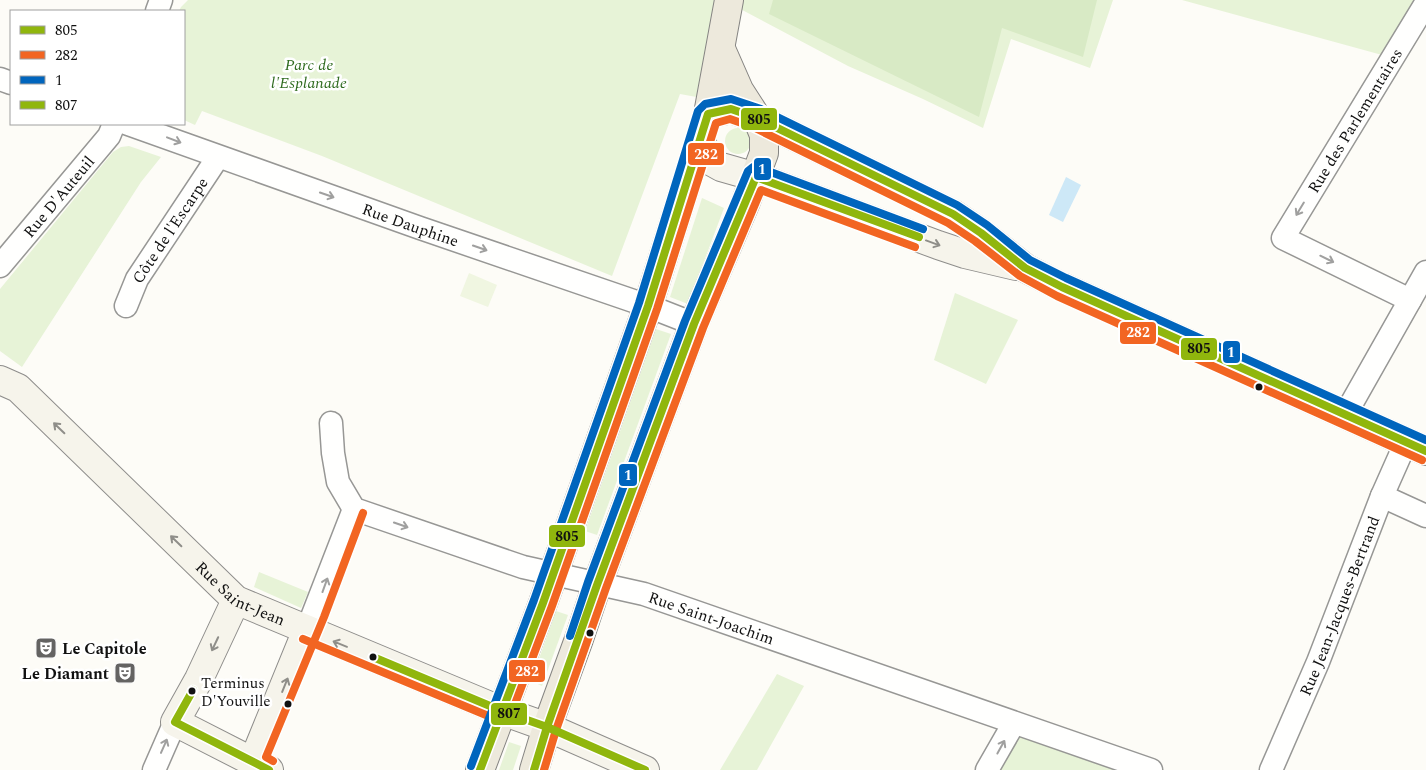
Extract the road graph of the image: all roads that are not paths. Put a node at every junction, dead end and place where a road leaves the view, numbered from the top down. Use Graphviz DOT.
graph roads {
  1 [pos="729,0"];
  2 [pos="1426,3"];
  3 [pos="721,49"];
  4 [pos="708,114"];
  5 [pos="757,118"];
  6 [pos="114,125"];
  7 [pos="131,125"];
  8 [pos="700,141"];
  9 [pos="218,157"];
  10 [pos="756,177"];
  11 [pos="0,266"];
  12 [pos="1025,268"];
  13 [pos="1426,272"];
  14 [pos="1410,300"];
  15 [pos="126,306"];
  16 [pos="648,306"];
  17 [pos="694,324"];
  18 [pos="0,380"];
  19 [pos="1345,415"];
  20 [pos="332,423"];
  21 [pos="1416,447"];
  22 [pos="1382,496"];
  23 [pos="354,510"];
  24 [pos="1426,516"];
  25 [pos="552,574"];
  26 [pos="598,585"];
  27 [pos="236,600"];
  28 [pos="307,630"];
  29 [pos="502,711"];
  30 [pos="175,722"];
  31 [pos="1014,723"];
  32 [pos="547,727"];
  33 [pos="261,766"];
  34 [pos="154,770"];
  35 [pos="480,770"];
  36 [pos="534,770"];
  37 [pos="645,770"];
  38 [pos="988,770"];
  39 [pos="1151,770"];
  40 [pos="1271,770"];
  1 -- 3 [label="main road"];
  2 -- 14 [label="street, Rue des Parlementaires, one-way"];
  3 -- 4 [label="main road"];
  3 -- 5 [label="main road"];
  4 -- 5 [label="main road"];
  4 -- 8 [label="main road"];
  5 -- 10 [label="main road"];
  5 -- 12 [label="main road"];
  6 -- 11 [label="street, Rue D'Auteuil"];
  7 -- 9 [label="street, Rue Dauphine, one-way"];
  8 -- 10 [label="main road"];
  8 -- 16 [label="main road"];
  9 -- 15 [label="street, Côte de l'Escarpe"];
  9 -- 16 [label="street, Rue Dauphine, one-way"];
  10 -- 12 [label="main road, one-way"];
  10 -- 17 [label="main road"];
  12 -- 19 [label="main road"];
  13 -- 14 [label="street"];
  14 -- 19 [label="street"];
  16 -- 17 [label="street, Rue Dauphine"];
  16 -- 25 [label="main road"];
  17 -- 26 [label="main road"];
  27 -- 18 [label="main road, Rue Saint-Jean, one-way"];
  19 -- 21 [label="main road"];
  20 -- 23 [label="street"];
  21 -- 22 [label="street, Rue Jean-Jacques-Bertrand"];
  22 -- 24 [label="street"];
  22 -- 40 [label="street, Rue Jean-Jacques-Bertrand"];
  23 -- 25 [label="street, Rue Saint-Joachim, one-way"];
  28 -- 23 [label="street, one-way"];
  25 -- 26 [label="street, Rue Saint-Joachim"];
  25 -- 29 [label="main road"];
  26 -- 31 [label="street, Rue Saint-Joachim"];
  26 -- 32 [label="main road"];
  27 -- 28 [label="main road, Rue Saint-Jean"];
  27 -- 30 [label="main road, one-way"];
  29 -- 28 [label="main road, Rue Saint-Jean, one-way"];
  33 -- 28 [label="main road, one-way"];
  29 -- 32 [label="main road, Rue Saint-Jean"];
  29 -- 35 [label="main road"];
  30 -- 33 [label="main road"];
  34 -- 30 [label="street, one-way"];
  38 -- 31 [label="street, one-way"];
  31 -- 39 [label="street, Rue Saint-Joachim"];
  32 -- 36 [label="main road"];
  32 -- 37 [label="main road, Rue Saint-Jean"];
}
